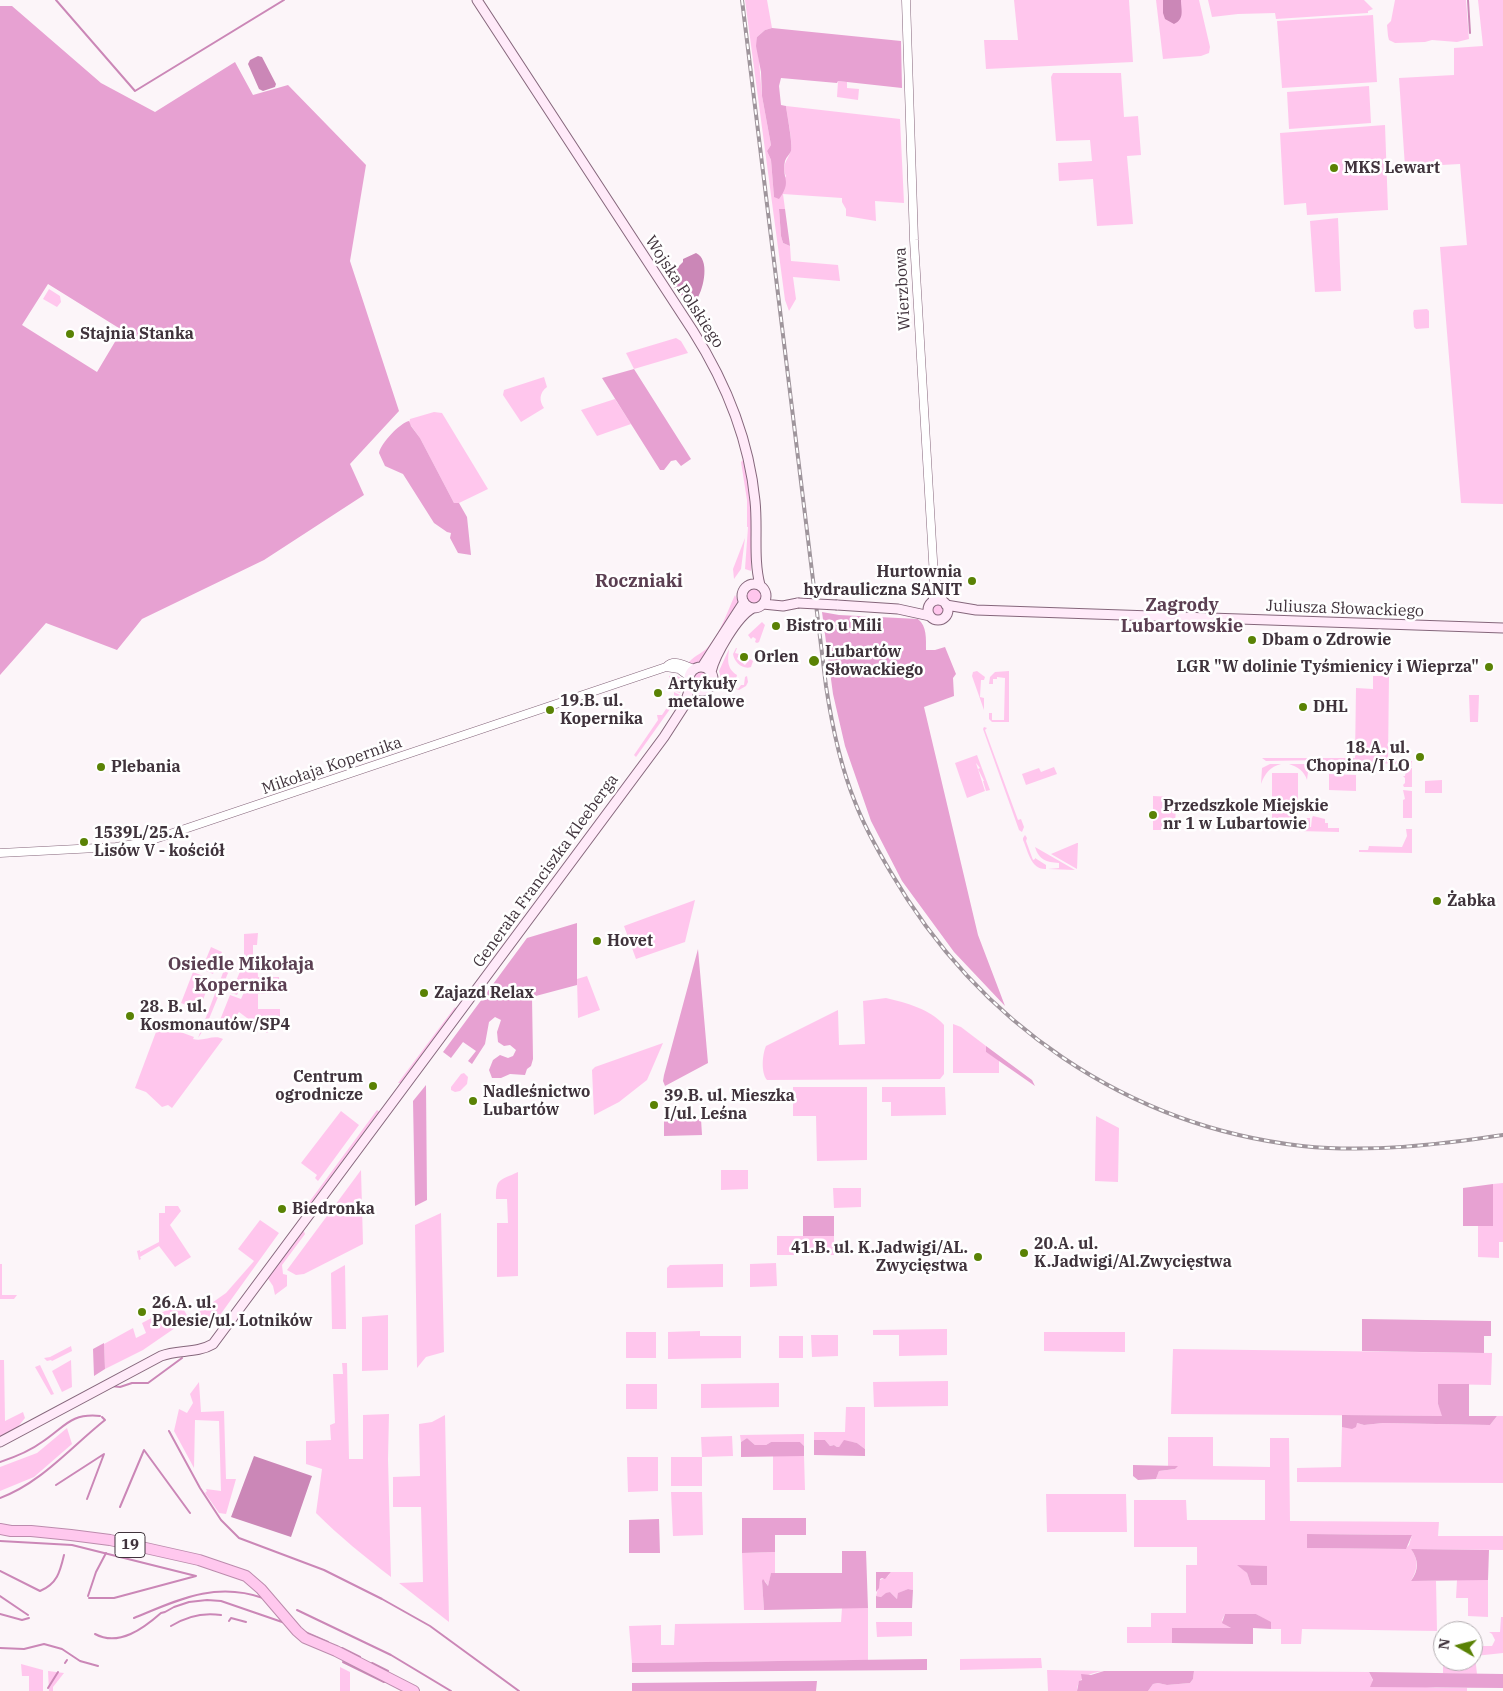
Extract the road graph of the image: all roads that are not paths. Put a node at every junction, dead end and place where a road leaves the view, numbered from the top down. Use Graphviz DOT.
graph roads {
  1 [pos="476,0"];
  2 [pos="906,0"];
  3 [pos="934,577"];
  4 [pos="755,584"];
  5 [pos="766,594"];
  6 [pos="744,602"];
  7 [pos="796,603"];
  8 [pos="931,603"];
  9 [pos="945,603"];
  10 [pos="763,604"];
  11 [pos="753,608"];
  12 [pos="898,609"];
  13 [pos="976,610"];
  14 [pos="947,615"];
  15 [pos="930,616"];
  16 [pos="1503,628"];
  17 [pos="666,667"];
  18 [pos="698,668"];
  19 [pos="711,672"];
  20 [pos="690,681"];
  21 [pos="699,691"];
  22 [pos="684,706"];
  23 [pos="0,853"];
  24 [pos="0,1442"];
  25 [pos="0,1529"];
  26 [pos="414,1691"];
  1 -- 4 [label="main road, Wojska Polskiego"];
  2 -- 3 [label="street, Wierzbowa"];
  3 -- 8 [label="street, Wierzbowa"];
  3 -- 9 [label="street, Wierzbowa"];
  4 -- 5 [label="main road"];
  4 -- 6 [label="main road"];
  5 -- 7 [label="main road"];
  5 -- 10 [label="main road"];
  6 -- 11 [label="main road"];
  6 -- 18 [label="main road"];
  7 -- 10 [label="main road"];
  7 -- 12 [label="main road, bridge"];
  8 -- 9 [label="main road"];
  8 -- 12 [label="main road"];
  8 -- 15 [label="main road"];
  9 -- 13 [label="main road, Juliusza Słowackiego"];
  9 -- 14 [label="main road"];
  10 -- 11 [label="main road"];
  11 -- 19 [label="main road"];
  12 -- 15 [label="main road"];
  13 -- 14 [label="main road, Juliusza Słowackiego"];
  13 -- 16 [label="main road, Juliusza Słowackiego"];
  14 -- 15 [label="main road"];
  17 -- 18 [label="street, Mikołaja Kopernika"];
  17 -- 20 [label="street"];
  17 -- 23 [label="street, Mikołaja Kopernika"];
  18 -- 19 [label="main road"];
  18 -- 20 [label="main road"];
  19 -- 21 [label="main road"];
  20 -- 21 [label="main road"];
  20 -- 22 [label="main road, Generała Franciszka Kleeberga"];
  21 -- 22 [label="main road, Generała Franciszka Kleeberga"];
  22 -- 24 [label="main road, Generała Franciszka Kleeberga"];
  25 -- 26 [label="highway, 19"];
}
